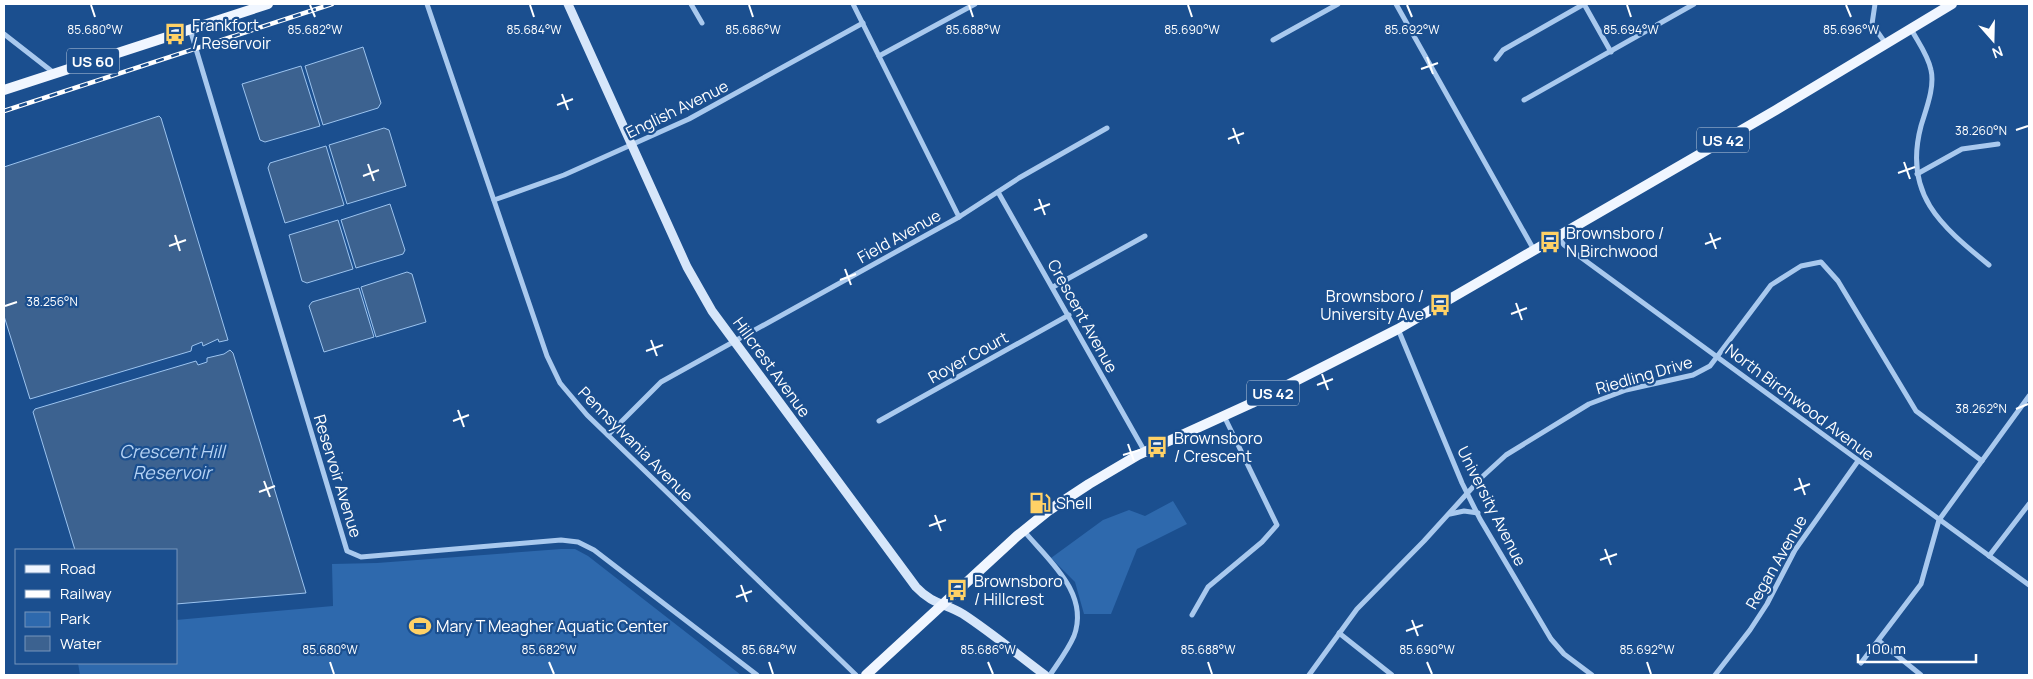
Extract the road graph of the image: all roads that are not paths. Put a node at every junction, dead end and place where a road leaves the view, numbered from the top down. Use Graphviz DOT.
graph roads {
  1 [pos="268,4"];
  2 [pos="426,4"];
  3 [pos="568,4"];
  4 [pos="691,4"];
  5 [pos="853,4"];
  6 [pos="974,4"];
  7 [pos="1338,4"];
  8 [pos="1396,4"];
  9 [pos="1584,4"];
  10 [pos="1694,4"];
  11 [pos="1875,4"];
  12 [pos="1952,4"];
  13 [pos="863,23"];
  14 [pos="702,24"];
  15 [pos="190,29"];
  16 [pos="1910,29"];
  17 [pos="4,34"];
  18 [pos="1273,40"];
  19 [pos="1886,44"];
  20 [pos="1611,52"];
  21 [pos="879,56"];
  22 [pos="1496,58"];
  23 [pos="54,74"];
  24 [pos="4,90"];
  25 [pos="1524,100"];
  26 [pos="1107,128"];
  27 [pos="1998,144"];
  28 [pos="632,145"];
  29 [pos="1917,174"];
  30 [pos="998,192"];
  31 [pos="494,200"];
  32 [pos="959,217"];
  33 [pos="1146,236"];
  34 [pos="1558,237"];
  35 [pos="1535,250"];
  36 [pos="1989,264"];
  37 [pos="1053,287"];
  38 [pos="1068,315"];
  39 [pos="1398,329"];
  40 [pos="735,341"];
  41 [pos="1718,357"];
  42 [pos="2029,396"];
  43 [pos="1224,416"];
  44 [pos="879,421"];
  45 [pos="608,435"];
  46 [pos="1145,452"];
  47 [pos="1858,461"];
  48 [pos="1982,461"];
  49 [pos="1468,494"];
  50 [pos="2029,504"];
  51 [pos="1478,513"];
  52 [pos="1449,514"];
  53 [pos="1940,520"];
  54 [pos="1024,531"];
  55 [pos="1989,556"];
  56 [pos="2029,585"];
  57 [pos="941,605"];
  58 [pos="1192,615"];
  59 [pos="1339,633"];
  60 [pos="1879,641"];
  61 [pos="1861,663"];
  62 [pos="756,675"];
  63 [pos="856,675"];
  64 [pos="866,675"];
  65 [pos="1045,675"];
  66 [pos="1050,675"];
  67 [pos="1309,675"];
  68 [pos="1392,675"];
  69 [pos="1592,675"];
  70 [pos="1715,675"];
  71 [pos="1921,675"];
  1 -- 15 [label="main road, US 60"];
  2 -- 31 [label="street, Pennsylvania Avenue"];
  3 -- 28 [label="main road, Hillcrest Avenue"];
  4 -- 14 [label="street"];
  5 -- 13 [label="street"];
  6 -- 21 [label="street"];
  7 -- 18 [label="street"];
  8 -- 35 [label="street"];
  9 -- 20 [label="street"];
  9 -- 22 [label="street"];
  10 -- 20 [label="street"];
  11 -- 19 [label="street"];
  12 -- 16 [label="main road, US 42"];
  13 -- 21 [label="street"];
  13 -- 28 [label="street, English Avenue"];
  15 -- 23 [label="main road, US 60"];
  15 -- 62 [label="street, Reservoir Avenue"];
  16 -- 19 [label="main road, US 42"];
  16 -- 29 [label="street"];
  17 -- 23 [label="street"];
  19 -- 34 [label="main road, US 42"];
  20 -- 25 [label="street"];
  21 -- 32 [label="street"];
  23 -- 24 [label="main road, US 60"];
  26 -- 30 [label="street, Field Avenue"];
  27 -- 29 [label="street"];
  28 -- 31 [label="street, English Avenue"];
  28 -- 40 [label="main road, Hillcrest Avenue"];
  29 -- 36 [label="street"];
  30 -- 32 [label="street, Field Avenue"];
  30 -- 37 [label="street, Crescent Avenue"];
  31 -- 45 [label="street, Pennsylvania Avenue"];
  32 -- 40 [label="street, Field Avenue"];
  33 -- 37 [label="street"];
  34 -- 35 [label="main road, US 42"];
  34 -- 41 [label="street, North Birchwood Avenue"];
  35 -- 39 [label="main road, US 42"];
  37 -- 38 [label="street, Crescent Avenue"];
  38 -- 44 [label="street, Royer Court"];
  38 -- 46 [label="street, Crescent Avenue"];
  39 -- 43 [label="main road, US 42"];
  39 -- 49 [label="street, University Avenue"];
  40 -- 45 [label="street, Field Avenue"];
  40 -- 57 [label="main road, Hillcrest Avenue"];
  41 -- 47 [label="street, North Birchwood Avenue"];
  41 -- 48 [label="street, Riedling Drive"];
  41 -- 49 [label="street, Riedling Drive"];
  42 -- 48 [label="street"];
  43 -- 46 [label="main road, US 42"];
  43 -- 58 [label="street"];
  45 -- 63 [label="street, Pennsylvania Avenue"];
  46 -- 54 [label="main road, US 42"];
  47 -- 53 [label="street, North Birchwood Avenue"];
  47 -- 70 [label="street, Regan Avenue"];
  48 -- 53 [label="street"];
  49 -- 51 [label="street, University Avenue"];
  49 -- 52 [label="street, Riedling Drive"];
  50 -- 55 [label="street"];
  51 -- 52 [label="street"];
  51 -- 69 [label="street, University Avenue"];
  52 -- 59 [label="street, Riedling Drive"];
  53 -- 55 [label="street, North Birchwood Avenue"];
  53 -- 60 [label="street"];
  54 -- 57 [label="main road, US 42"];
  54 -- 66 [label="street"];
  55 -- 56 [label="street, North Birchwood Avenue"];
  57 -- 64 [label="main road, US 42"];
  57 -- 65 [label="main road, Hillcrest Avenue"];
  59 -- 67 [label="street, Riedling Drive"];
  59 -- 68 [label="street"];
  60 -- 61 [label="street"];
  60 -- 71 [label="street"];
}
